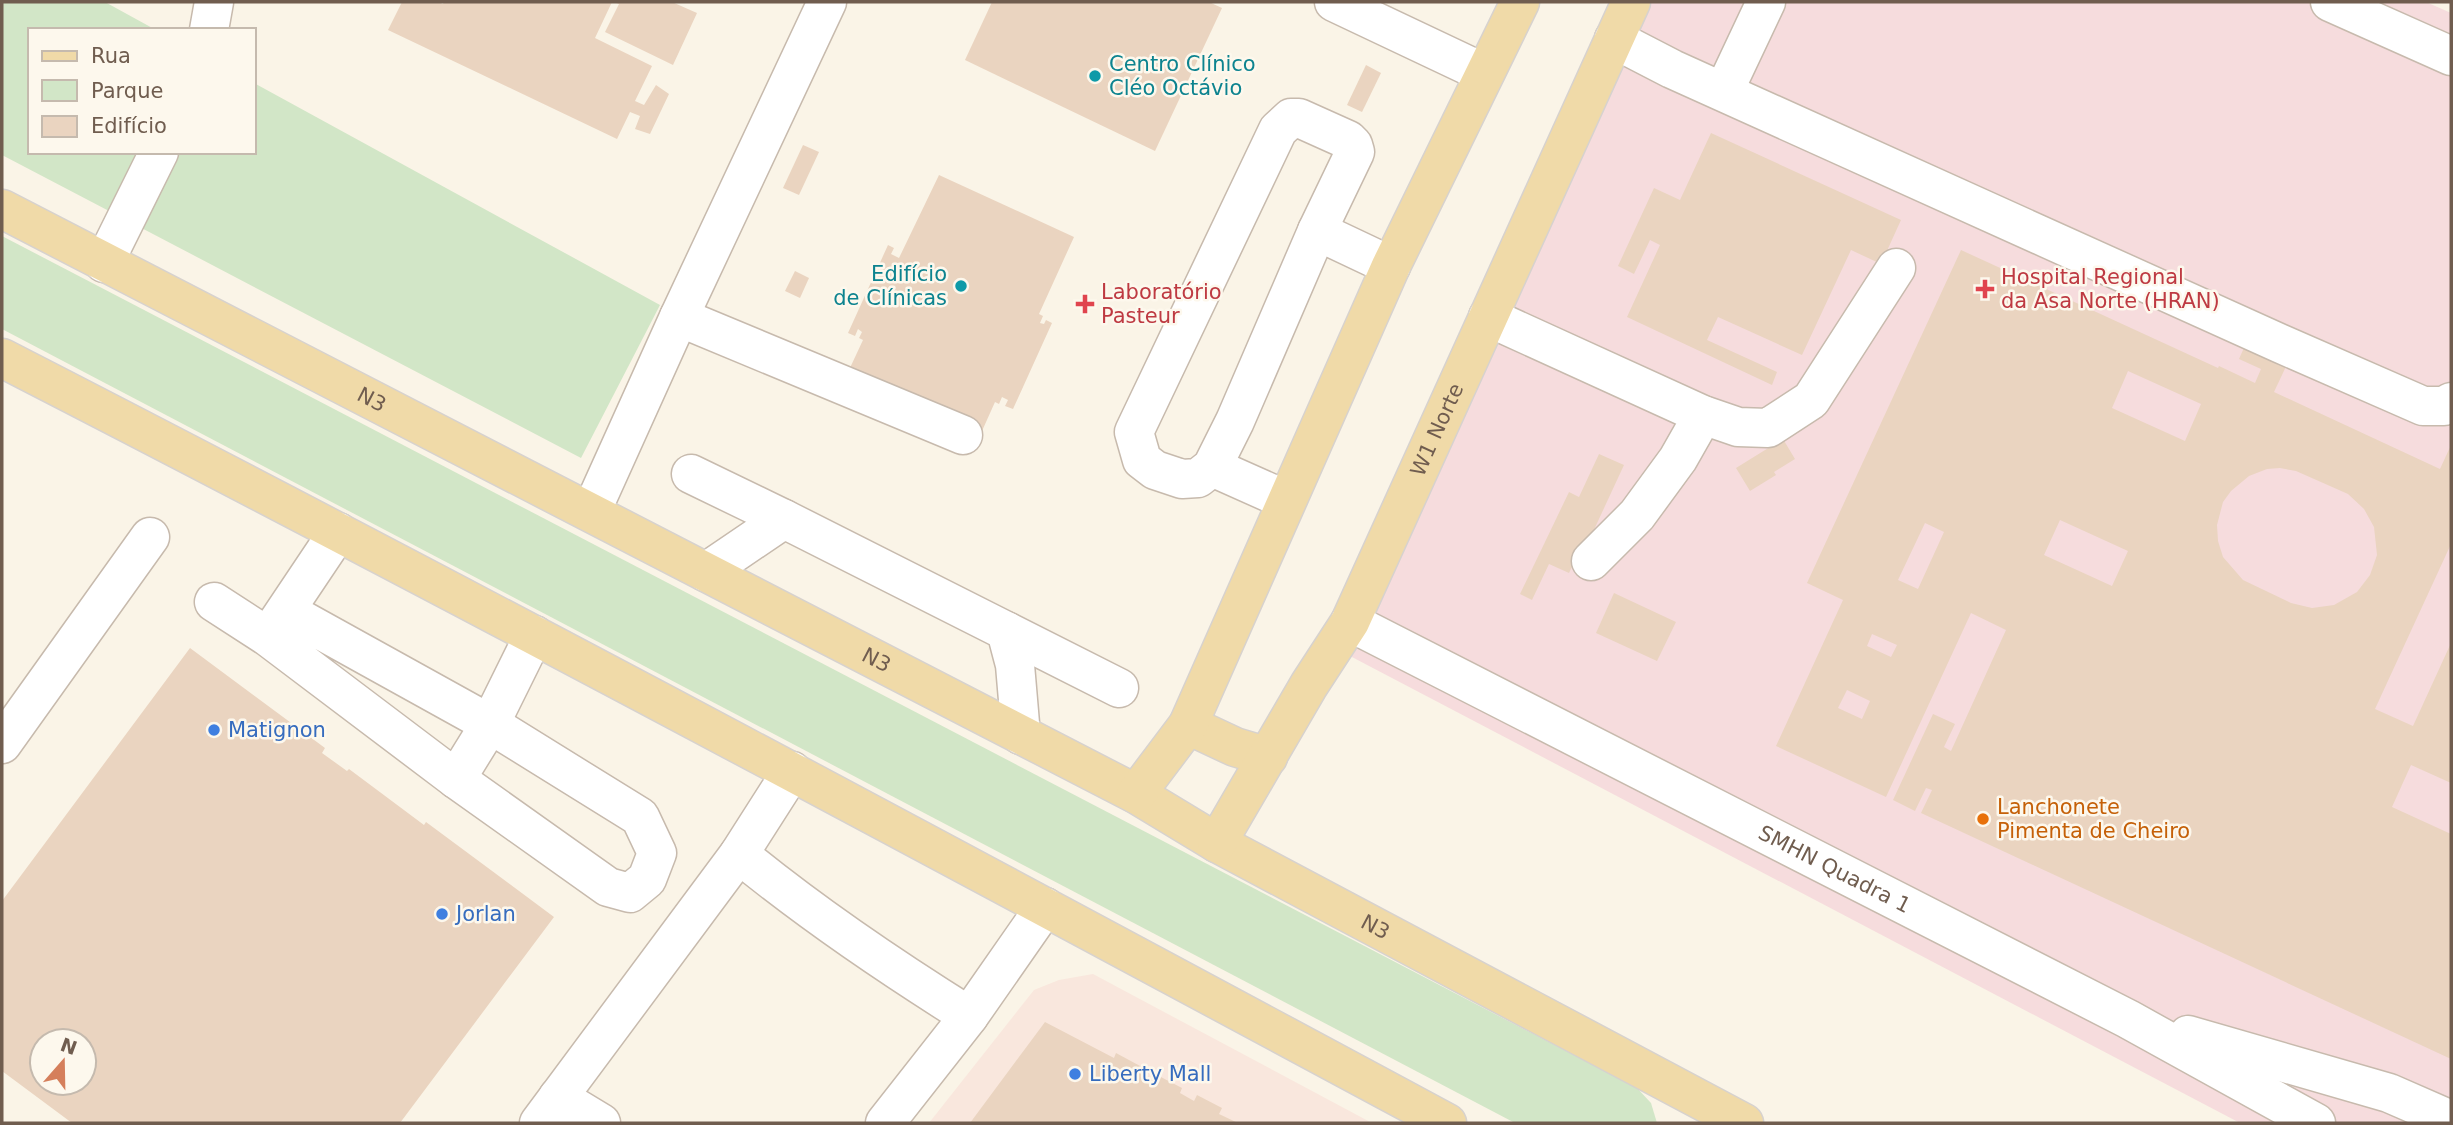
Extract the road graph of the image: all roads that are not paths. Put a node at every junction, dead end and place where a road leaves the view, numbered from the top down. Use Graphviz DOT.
graph roads {
  1 [pos="214,2"];
  2 [pos="827,2"];
  3 [pos="1334,2"];
  4 [pos="1520,2"];
  5 [pos="1631,2"];
  6 [pos="1766,2"];
  7 [pos="2330,2"];
  8 [pos="209,28"];
  9 [pos="1614,40"];
  10 [pos="2451,56"];
  11 [pos="1484,73"];
  12 [pos="1724,92"];
  13 [pos="158,154"];
  14 [pos="2,209"];
  15 [pos="1317,231"];
  16 [pos="104,263"];
  17 [pos="1391,266"];
  18 [pos="1896,268"];
  19 [pos="679,317"];
  20 [pos="1488,317"];
  21 [pos="2,358"];
  22 [pos="2451,402"];
  23 [pos="1703,415"];
  24 [pos="964,435"];
  25 [pos="1212,467"];
  26 [pos="691,474"];
  27 [pos="1286,500"];
  28 [pos="591,512"];
  29 [pos="784,519"];
  30 [pos="338,532"];
  31 [pos="150,537"];
  32 [pos="1591,561"];
  33 [pos="706,572"];
  34 [pos="214,602"];
  35 [pos="1350,622"];
  36 [pos="277,624"];
  37 [pos="1006,631"];
  38 [pos="534,635"];
  39 [pos="1119,688"];
  40 [pos="490,724"];
  41 [pos="1188,725"];
  42 [pos="1021,735"];
  43 [pos="2,744"];
  44 [pos="1268,757"];
  45 [pos="792,771"];
  46 [pos="456,779"];
  47 [pos="1136,794"];
  48 [pos="1217,843"];
  49 [pos="739,854"];
  50 [pos="1045,907"];
  51 [pos="969,1016"];
  52 [pos="2129,1019"];
  53 [pos="2311,1070"];
  54 [pos="549,1110"];
  55 [pos="1696,1112"];
  56 [pos="2305,1118"];
  57 [pos="2451,1120"];
  58 [pos="601,1123"];
  59 [pos="884,1123"];
  60 [pos="1447,1123"];
  61 [pos="1744,1123"];
  1 -- 8 [label="lane"];
  2 -- 19 [label="lane"];
  3 -- 11 [label="lane"];
  4 -- 11 [label="main road"];
  5 -- 9 [label="main road, W1 Norte"];
  6 -- 12 [label="lane"];
  7 -- 10 [label="lane"];
  9 -- 12 [label="lane"];
  9 -- 20 [label="main road, W1 Norte"];
  11 -- 17 [label="main road"];
  12 -- 22 [label="lane"];
  13 -- 16 [label="lane"];
  14 -- 16 [label="main road, N3"];
  15 -- 17 [label="lane"];
  15 -- 25 [label="lane"];
  15 -- 25 [label="lane"];
  16 -- 28 [label="main road, N3"];
  17 -- 27 [label="main road"];
  18 -- 23 [label="lane"];
  19 -- 24 [label="lane"];
  19 -- 28 [label="lane"];
  20 -- 23 [label="lane"];
  20 -- 35 [label="main road, W1 Norte"];
  21 -- 30 [label="main road"];
  23 -- 32 [label="lane"];
  25 -- 27 [label="lane"];
  26 -- 29 [label="lane"];
  27 -- 41 [label="main road"];
  28 -- 33 [label="main road, N3"];
  29 -- 33 [label="lane"];
  29 -- 37 [label="lane"];
  30 -- 36 [label="lane"];
  30 -- 38 [label="main road"];
  31 -- 43 [label="lane"];
  33 -- 42 [label="main road, N3"];
  34 -- 36 [label="lane"];
  35 -- 44 [label="main road, W1 Norte"];
  35 -- 52 [label="lane, SMHN Quadra 1"];
  36 -- 40 [label="lane"];
  36 -- 46 [label="lane"];
  37 -- 39 [label="lane"];
  37 -- 42 [label="lane"];
  38 -- 40 [label="lane"];
  38 -- 45 [label="main road"];
  40 -- 46 [label="lane"];
  40 -- 46 [label="lane"];
  41 -- 44 [label="main road"];
  41 -- 47 [label="main road"];
  42 -- 47 [label="main road, N3"];
  44 -- 48 [label="main road, W1 Norte"];
  45 -- 49 [label="lane"];
  45 -- 50 [label="main road"];
  47 -- 48 [label="main road, N3"];
  48 -- 55 [label="main road, N3"];
  49 -- 51 [label="lane"];
  49 -- 54 [label="lane"];
  50 -- 51 [label="lane"];
  50 -- 60 [label="main road"];
  51 -- 59 [label="lane"];
  52 -- 53 [label="lane"];
  52 -- 56 [label="lane, SMHN Quadra 1"];
  53 -- 56 [label="lane"];
  53 -- 57 [label="lane"];
  54 -- 58 [label="lane"];
  55 -- 61 [label="main road, N3"];
}
